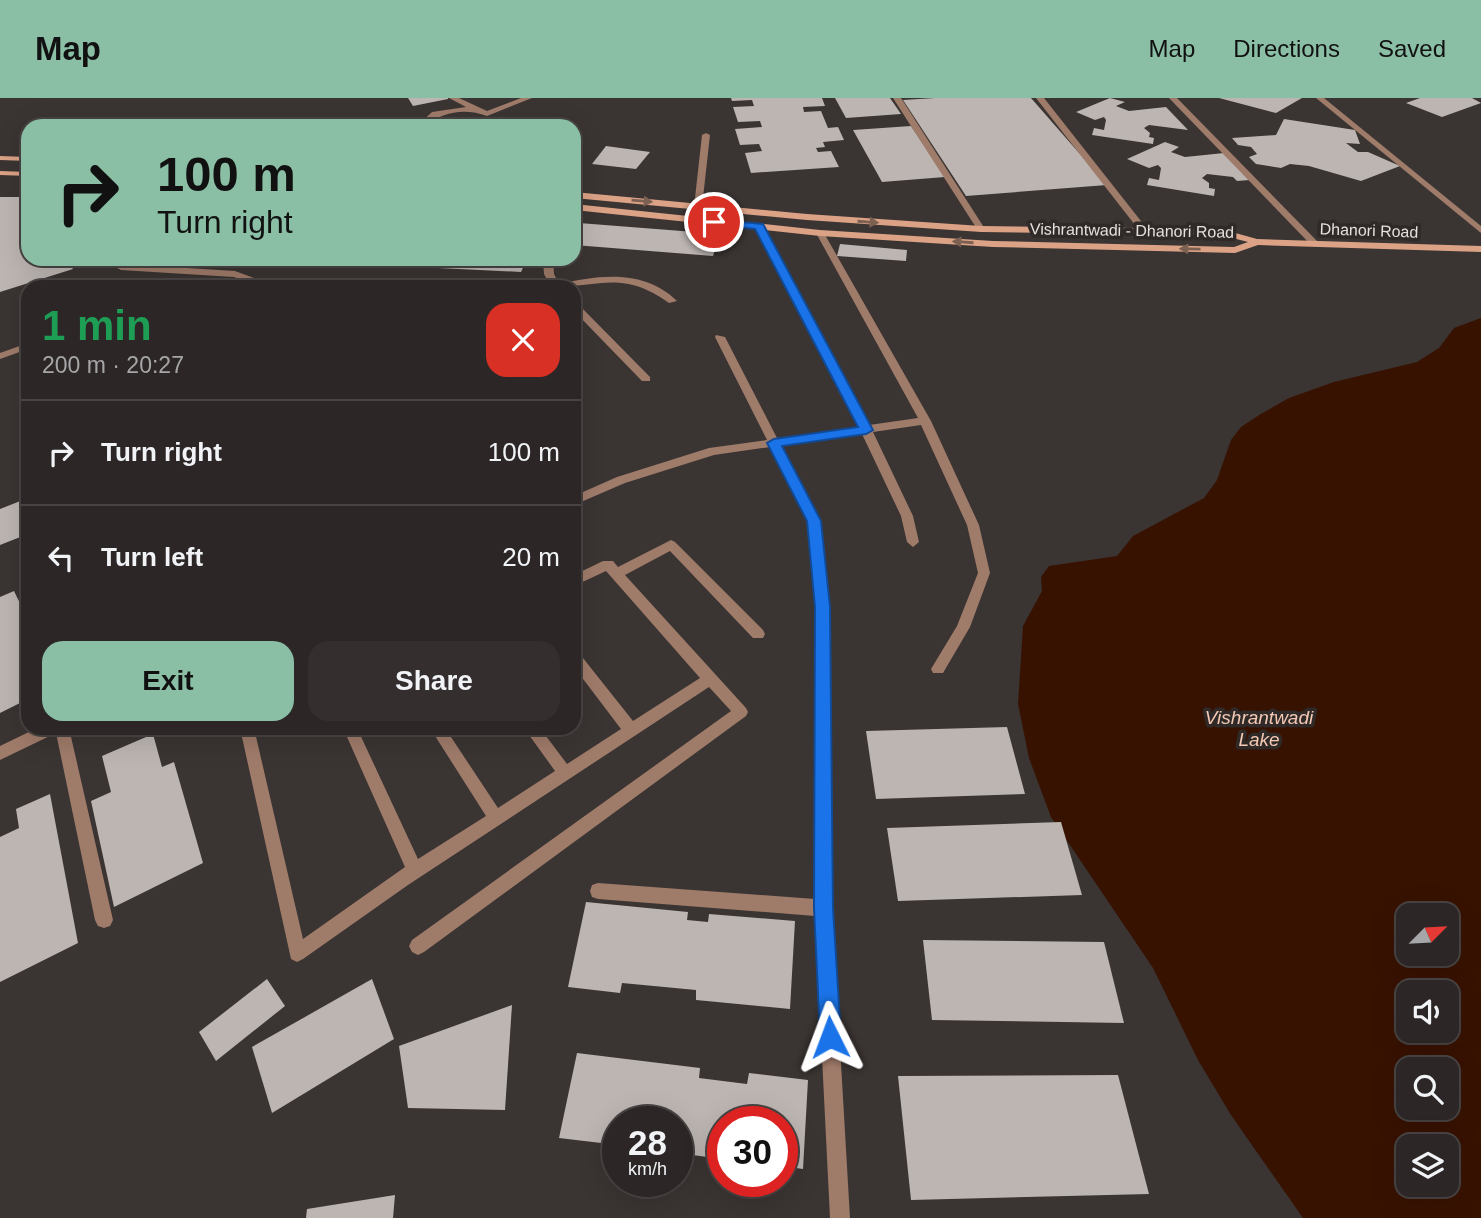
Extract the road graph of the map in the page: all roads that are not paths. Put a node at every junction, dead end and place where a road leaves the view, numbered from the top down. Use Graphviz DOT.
graph roads {
  1 [pos="453,98"];
  2 [pos="528,98"];
  3 [pos="897,98"];
  4 [pos="1040,98"];
  5 [pos="1173,98"];
  6 [pos="1321,98"];
  7 [pos="474,108"];
  8 [pos="486,114"];
  9 [pos="429,119"];
  10 [pos="487,119"];
  11 [pos="706,135"];
  12 [pos="0,158"];
  13 [pos="21,159"];
  14 [pos="0,173"];
  15 [pos="21,174"];
  16 [pos="581,196"];
  17 [pos="698,207"];
  18 [pos="581,209"];
  19 [pos="692,219"];
  20 [pos="759,226"];
  21 [pos="981,229"];
  22 [pos="1481,230"];
  23 [pos="1144,232"];
  24 [pos="820,233"];
  25 [pos="1257,242"];
  26 [pos="1315,244"];
  27 [pos="1481,249"];
  28 [pos="119,266"];
  29 [pos="251,280"];
  30 [pos="581,282"];
  31 [pos="672,301"];
  32 [pos="581,312"];
  33 [pos="720,338"];
  34 [pos="21,348"];
  35 [pos="0,356"];
  36 [pos="646,379"];
  37 [pos="925,421"];
  38 [pos="866,430"];
  39 [pos="774,443"];
  40 [pos="581,498"];
  41 [pos="913,542"];
  42 [pos="617,573"];
  43 [pos="581,578"];
  44 [pos="758,634"];
  45 [pos="581,666"];
  46 [pos="938,669"];
  47 [pos="710,679"];
  48 [pos="632,730"];
  49 [pos="37,735"];
  50 [pos="64,735"];
  51 [pos="249,735"];
  52 [pos="353,735"];
  53 [pos="442,735"];
  54 [pos="536,735"];
  55 [pos="0,753"];
  56 [pos="566,774"];
  57 [pos="496,818"];
  58 [pos="415,870"];
  59 [pos="598,891"];
  60 [pos="823,908"];
  61 [pos="104,920"];
  62 [pos="418,946"];
  63 [pos="840,1218"];
  1 -- 7 [label="street"];
  2 -- 8 [label="street"];
  3 -- 21 [label="street"];
  4 -- 23 [label="street"];
  5 -- 26 [label="street"];
  6 -- 22 [label="street"];
  7 -- 8 [label="street"];
  7 -- 9 [label="street"];
  8 -- 10 [label="street"];
  11 -- 17 [label="street"];
  12 -- 13 [label="main road"];
  14 -- 15 [label="main road"];
  16 -- 17 [label="main road, Vishrantwadi - Dhanori Road, one-way"];
  17 -- 19 [label="street"];
  17 -- 21 [label="main road, Vishrantwadi - Dhanori Road, one-way"];
  18 -- 19 [label="main road, Vishrantwadi - Dhanori Road"];
  19 -- 20 [label="main road, Vishrantwadi - Dhanori Road"];
  20 -- 24 [label="main road, Vishrantwadi - Dhanori Road"];
  20 -- 38 [label="street"];
  21 -- 23 [label="main road, Vishrantwadi - Dhanori Road"];
  23 -- 25 [label="main road, Vishrantwadi - Dhanori Road"];
  25 -- 24 [label="main road, Vishrantwadi - Dhanori Road, one-way"];
  24 -- 37 [label="street"];
  25 -- 26 [label="main road, Dhanori Road"];
  26 -- 27 [label="main road, Dhanori Road"];
  28 -- 29 [label="street"];
  30 -- 31 [label="street"];
  32 -- 36 [label="street"];
  33 -- 39 [label="street"];
  34 -- 35 [label="street"];
  37 -- 38 [label="street"];
  37 -- 46 [label="street"];
  38 -- 39 [label="street"];
  38 -- 41 [label="street"];
  39 -- 40 [label="street"];
  39 -- 60 [label="street"];
  42 -- 43 [label="street"];
  42 -- 44 [label="street"];
  42 -- 47 [label="street"];
  45 -- 48 [label="street"];
  47 -- 48 [label="street"];
  47 -- 62 [label="street"];
  48 -- 56 [label="street"];
  49 -- 55 [label="street"];
  50 -- 61 [label="street"];
  51 -- 58 [label="street"];
  52 -- 58 [label="street"];
  53 -- 57 [label="street"];
  54 -- 56 [label="street"];
  56 -- 57 [label="street"];
  57 -- 58 [label="street"];
  59 -- 60 [label="street"];
  60 -- 63 [label="street"];
}
